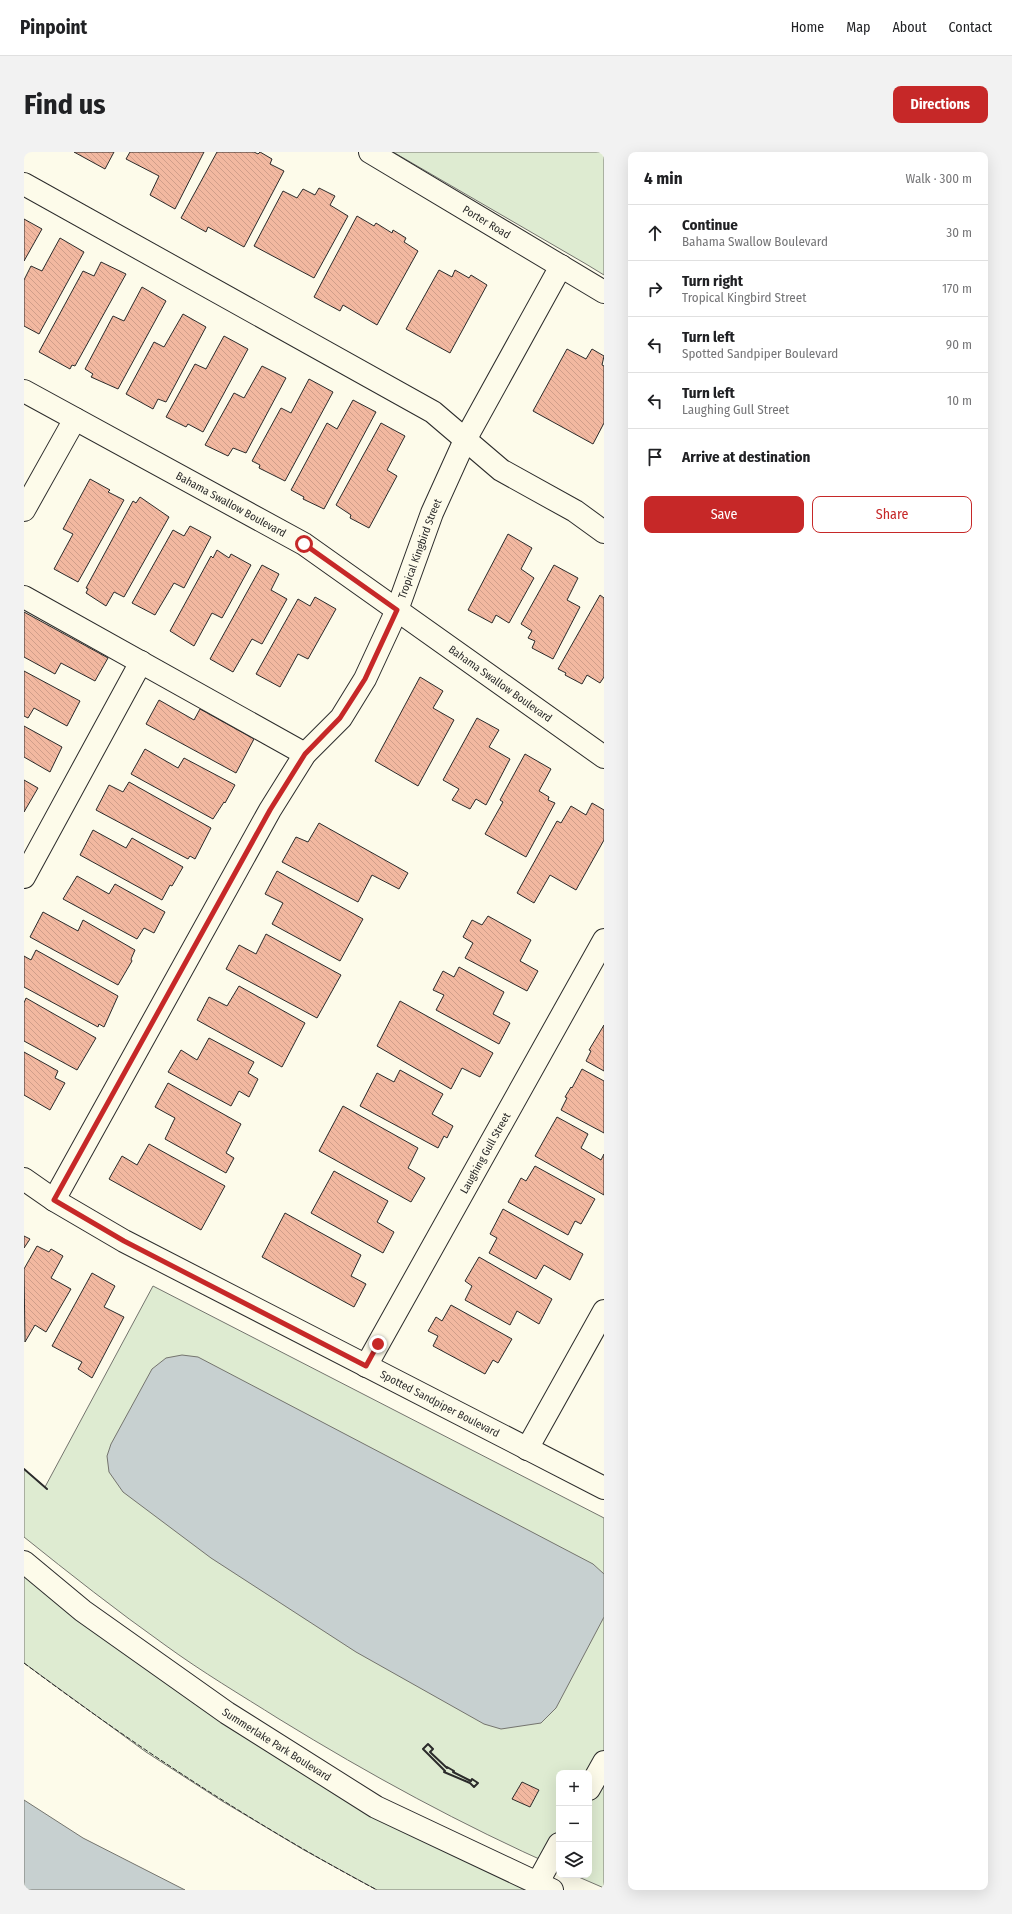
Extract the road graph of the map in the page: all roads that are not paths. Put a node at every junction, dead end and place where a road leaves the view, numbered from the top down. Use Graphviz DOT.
graph roads {
  1 [pos="370,152"];
  2 [pos="24,184"];
  3 [pos="561,266"];
  4 [pos="604,292"];
  5 [pos="24,391"];
  6 [pos="75,419"];
  7 [pos="465,440"];
  8 [pos="24,510"];
  9 [pos="604,532"];
  10 [pos="24,597"];
  11 [pos="397,610"];
  12 [pos="141,662"];
  13 [pos="305,754"];
  14 [pos="604,757"];
  15 [pos="24,877"];
  16 [pos="604,940"];
  17 [pos="24,1179"];
  18 [pos="54,1200"];
  19 [pos="604,1311"];
  20 [pos="366,1366"];
  21 [pos="528,1449"];
  22 [pos="604,1488"];
  23 [pos="24,1562"];
  24 [pos="604,1762"];
  25 [pos="592,1784"];
  26 [pos="556,1853"];
  27 [pos="544,1887"];
  1 -- 3 [label="street, Porter Road"];
  2 -- 7 [label="street"];
  3 -- 4 [label="street, Porter Road"];
  3 -- 7 [label="street, Tropical Kingbird Street"];
  5 -- 6 [label="street, Bahama Swallow Boulevard"];
  6 -- 8 [label="street"];
  6 -- 11 [label="street, Bahama Swallow Boulevard"];
  7 -- 9 [label="street"];
  7 -- 11 [label="street, Tropical Kingbird Street"];
  10 -- 12 [label="street"];
  11 -- 13 [label="street, Tropical Kingbird Street"];
  11 -- 14 [label="street, Bahama Swallow Boulevard"];
  12 -- 13 [label="street"];
  12 -- 15 [label="street"];
  13 -- 18 [label="street, Tropical Kingbird Street"];
  16 -- 20 [label="street, Laughing Gull Street"];
  17 -- 18 [label="street, Spotted Sandpiper Boulevard"];
  18 -- 20 [label="street, Spotted Sandpiper Boulevard"];
  19 -- 21 [label="street"];
  20 -- 21 [label="street, Spotted Sandpiper Boulevard"];
  21 -- 22 [label="street, Spotted Sandpiper Boulevard"];
  23 -- 27 [label="street, Summerlake Park Boulevard"];
  24 -- 25 [label="street"];
  26 -- 27 [label="street"];
}
